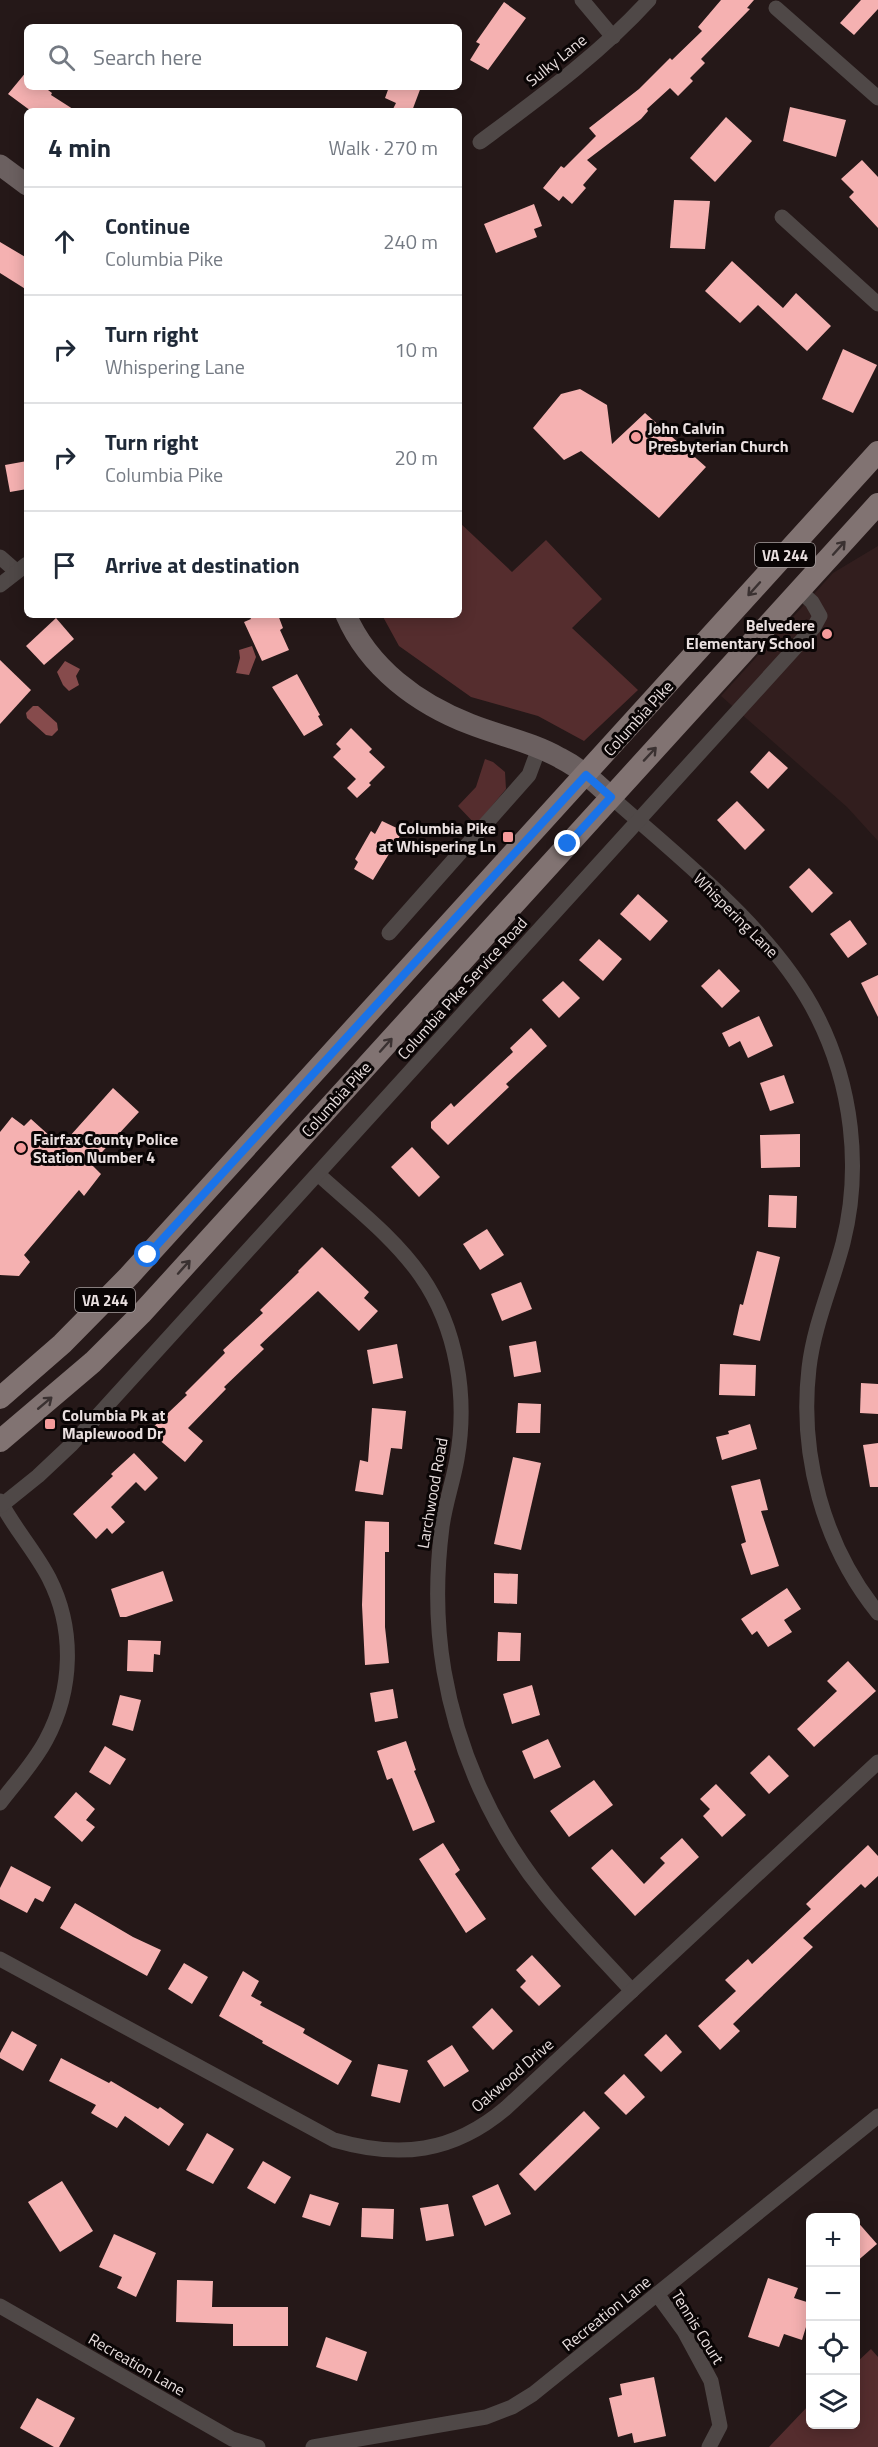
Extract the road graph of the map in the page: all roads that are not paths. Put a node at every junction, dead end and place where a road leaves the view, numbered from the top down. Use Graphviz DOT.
graph roads {
  1 [pos="582,0"];
  2 [pos="649,0"];
  3 [pos="777,8"];
  4 [pos="613,37"];
  5 [pos="878,98"];
  6 [pos="480,142"];
  7 [pos="0,165"];
  8 [pos="24,183"];
  9 [pos="782,217"];
  10 [pos="878,304"];
  11 [pos="878,452"];
  12 [pos="878,504"];
  13 [pos="0,557"];
  14 [pos="22,567"];
  15 [pos="0,585"];
  16 [pos="800,591"];
  17 [pos="348,618"];
  18 [pos="539,748"];
  19 [pos="586,775"];
  20 [pos="611,797"];
  21 [pos="639,821"];
  22 [pos="389,933"];
  23 [pos="318,1174"];
  24 [pos="0,1398"];
  25 [pos="0,1440"];
  26 [pos="1,1503"];
  27 [pos="878,1613"];
  28 [pos="878,1762"];
  29 [pos="0,1803"];
  30 [pos="0,1959"];
  31 [pos="632,1991"];
  32 [pos="878,2116"];
  33 [pos="657,2294"];
  34 [pos="0,2306"];
  35 [pos="258,2447"];
  36 [pos="313,2447"];
  37 [pos="709,2447"];
  1 -- 4 [label="street"];
  2 -- 4 [label="street, Sulky Lane"];
  3 -- 5 [label="street"];
  4 -- 6 [label="street, Sulky Lane"];
  7 -- 8 [label="street"];
  9 -- 10 [label="street"];
  11 -- 19 [label="main road, Columbia Pike / VA 244, one-way"];
  16 -- 12 [label="main road, Columbia Pike / VA 244, one-way"];
  13 -- 14 [label="street"];
  14 -- 15 [label="street"];
  20 -- 16 [label="main road, Columbia Pike / VA 244, one-way"];
  16 -- 21 [label="street, Columbia Pike Service Road"];
  17 -- 18 [label="street, Whispering Lane"];
  18 -- 19 [label="street, Whispering Lane"];
  18 -- 22 [label="street"];
  19 -- 20 [label="street, Whispering Lane"];
  19 -- 24 [label="main road, Columbia Pike / VA 244"];
  20 -- 21 [label="street, Whispering Lane"];
  25 -- 20 [label="main road, Columbia Pike / VA 244, one-way"];
  21 -- 23 [label="street, Columbia Pike Service Road"];
  21 -- 27 [label="street, Whispering Lane"];
  23 -- 26 [label="street, Columbia Pike Service Road"];
  23 -- 31 [label="street, Larchwood Road"];
  26 -- 29 [label="street"];
  28 -- 31 [label="street, Oakwood Drive"];
  30 -- 31 [label="street, Oakwood Drive"];
  32 -- 33 [label="street, Recreation Lane"];
  33 -- 36 [label="street, Recreation Lane"];
  33 -- 37 [label="street, Tennis Court"];
  34 -- 35 [label="street, Recreation Lane"];
}
